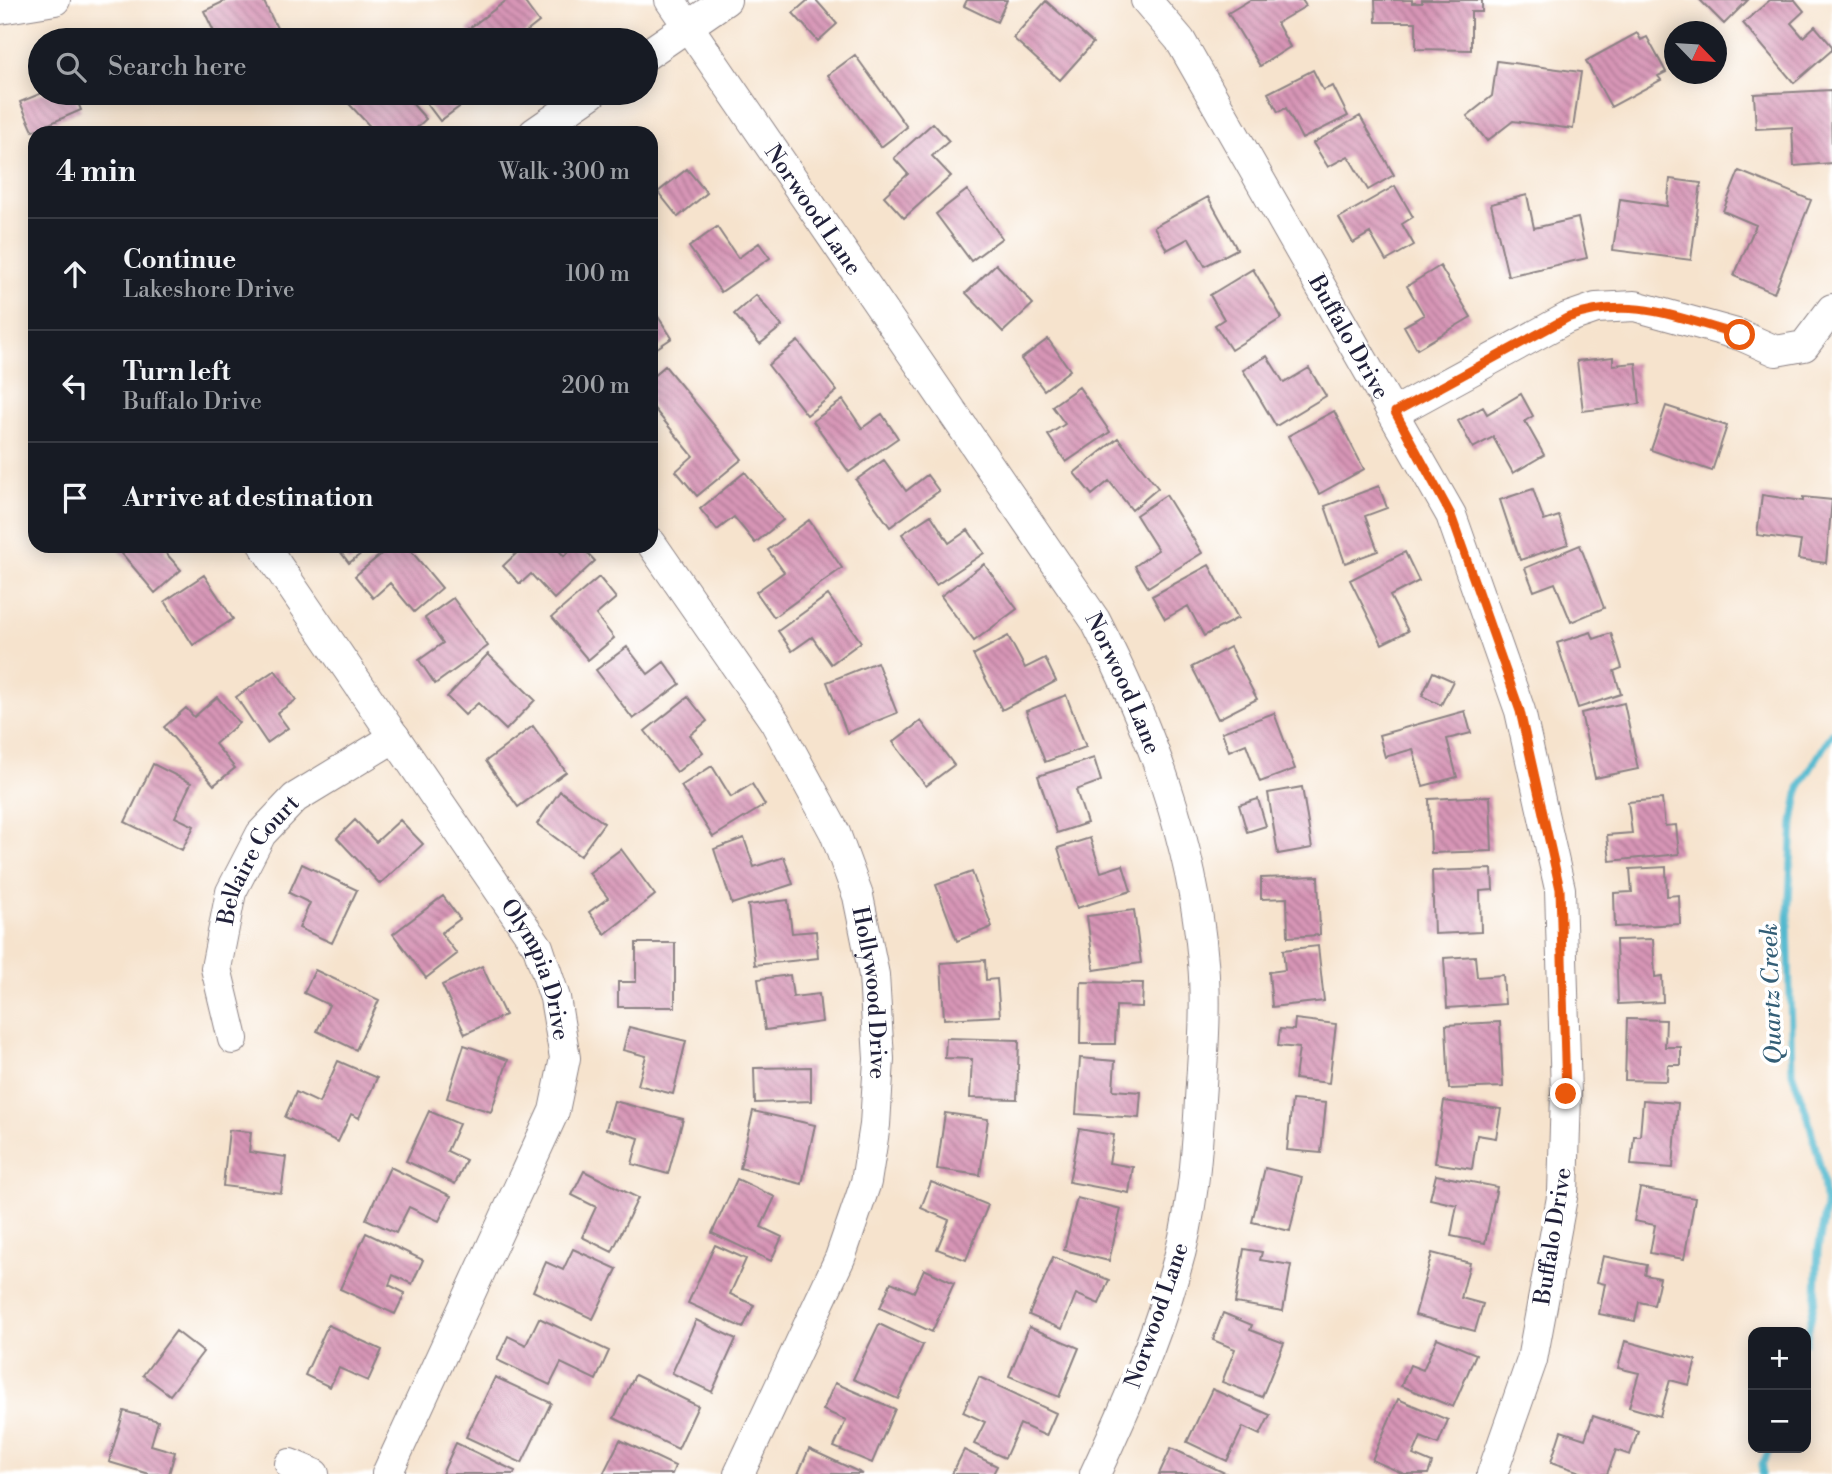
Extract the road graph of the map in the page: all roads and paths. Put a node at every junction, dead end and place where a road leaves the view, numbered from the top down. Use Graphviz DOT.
graph roads {
  1 [pos="55,0"];
  2 [pos="670,0"];
  3 [pos="726,0"];
  4 [pos="1146,0"];
  5 [pos="0,9"];
  6 [pos="688,26"];
  7 [pos="658,47"];
  8 [pos="575,105"];
  9 [pos="544,126"];
  10 [pos="1832,309"];
  11 [pos="1395,412"];
  12 [pos="269,553"];
  13 [pos="658,553"];
  14 [pos="395,737"];
  15 [pos="233,1039"];
  16 [pos="387,1474"];
  17 [pos="739,1474"];
  18 [pos="1095,1474"];
  19 [pos="1492,1474"];
  1 -- 5 [label="street"];
  2 -- 6 [label="street, Norwood Lane"];
  3 -- 6 [label="street"];
  4 -- 11 [label="street, Buffalo Drive"];
  6 -- 7 [label="street"];
  6 -- 18 [label="street, Norwood Lane"];
  8 -- 9 [label="street"];
  10 -- 11 [label="street"];
  11 -- 19 [label="street, Buffalo Drive"];
  12 -- 14 [label="street, Olympia Drive"];
  13 -- 17 [label="street, Hollywood Drive"];
  14 -- 15 [label="street, Bellaire Court"];
  14 -- 16 [label="street, Olympia Drive"];
}
